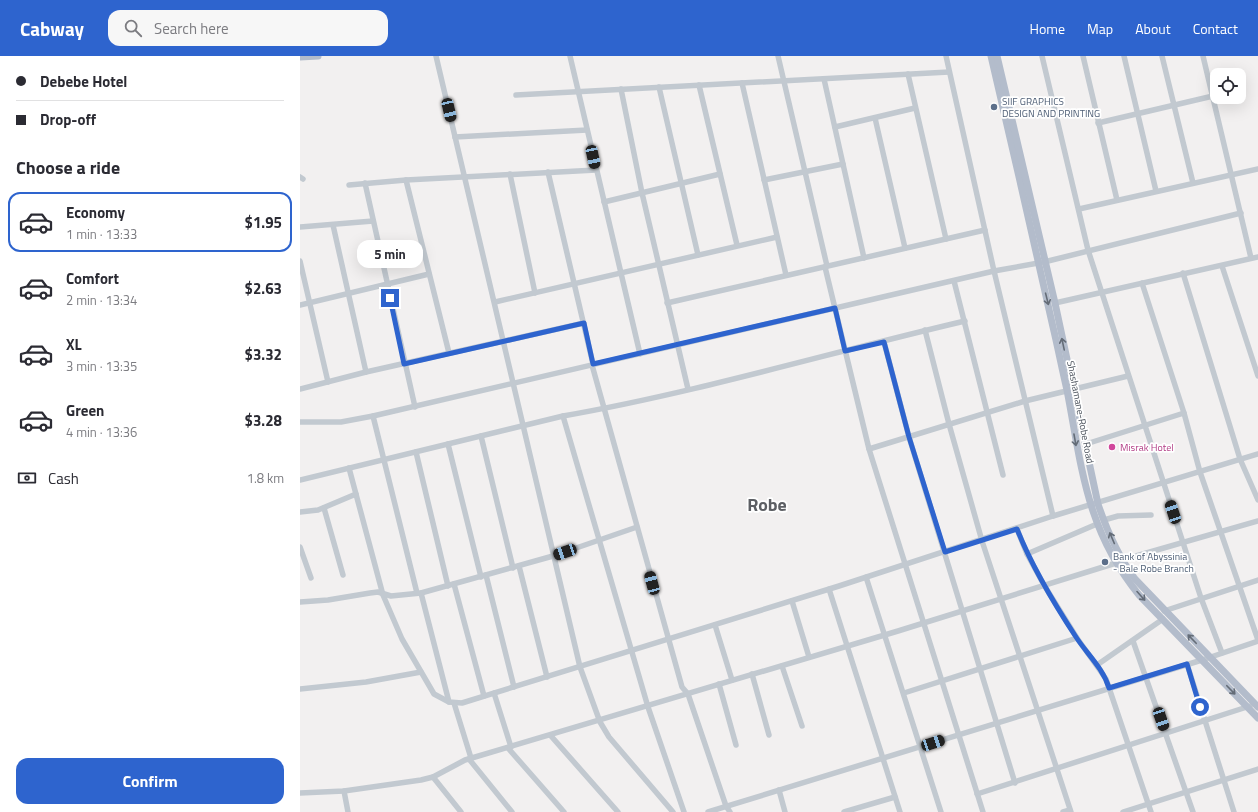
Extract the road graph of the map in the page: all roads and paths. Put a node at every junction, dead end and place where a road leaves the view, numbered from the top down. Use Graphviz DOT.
graph roads {
  1 [pos="318,56"];
  2 [pos="436,56"];
  3 [pos="570,56"];
  4 [pos="778,56"];
  5 [pos="946,56"];
  6 [pos="991,56"];
  7 [pos="997,56"];
  8 [pos="1042,56"];
  9 [pos="1083,56"];
  10 [pos="1124,56"];
  11 [pos="1162,56"];
  12 [pos="1203,56"];
  13 [pos="300,57"];
  14 [pos="949,72"];
  15 [pos="908,74"];
  16 [pos="824,79"];
  17 [pos="784,81"];
  18 [pos="742,83"];
  19 [pos="1210,84"];
  20 [pos="699,85"];
  21 [pos="659,87"];
  22 [pos="621,89"];
  23 [pos="578,92"];
  24 [pos="516,94"];
  25 [pos="1210,97"];
  26 [pos="1215,104"];
  27 [pos="1174,106"];
  28 [pos="915,108"];
  29 [pos="1138,114"];
  30 [pos="875,118"];
  31 [pos="1098,123"];
  32 [pos="836,127"];
  33 [pos="587,130"];
  34 [pos="455,136"];
  35 [pos="843,164"];
  36 [pos="1258,169"];
  37 [pos="596,170"];
  38 [pos="548,172"];
  39 [pos="804,172"];
  40 [pos="510,174"];
  41 [pos="720,174"];
  42 [pos="1232,175"];
  43 [pos="465,178"];
  44 [pos="406,180"];
  45 [pos="764,180"];
  46 [pos="365,183"];
  47 [pos="1193,183"];
  48 [pos="681,184"];
  49 [pos="349,185"];
  50 [pos="1156,191"];
  51 [pos="642,193"];
  52 [pos="1117,200"];
  53 [pos="604,202"];
  54 [pos="1079,209"];
  55 [pos="1241,213"];
  56 [pos="373,221"];
  57 [pos="333,225"];
  58 [pos="300,227"];
  59 [pos="985,230"];
  60 [pos="777,237"];
  61 [pos="946,239"];
  62 [pos="737,245"];
  63 [pos="905,248"];
  64 [pos="1088,250"];
  65 [pos="698,255"];
  66 [pos="1258,257"];
  67 [pos="864,258"];
  68 [pos="1251,258"];
  69 [pos="300,261"];
  70 [pos="1041,262"];
  71 [pos="658,264"];
  72 [pos="826,266"];
  73 [pos="1222,266"];
  74 [pos="994,271"];
  75 [pos="1183,273"];
  76 [pos="429,274"];
  77 [pos="620,274"];
  78 [pos="786,275"];
  79 [pos="954,281"];
  80 [pos="1142,283"];
  81 [pos="575,284"];
  82 [pos="387,285"];
  83 [pos="535,293"];
  84 [pos="1102,293"];
  85 [pos="349,294"];
  86 [pos="495,302"];
  87 [pos="309,303"];
  88 [pos="667,303"];
  89 [pos="1055,303"];
  90 [pos="300,306"];
  91 [pos="835,308"];
  92 [pos="965,321"];
  93 [pos="584,323"];
  94 [pos="925,330"];
  95 [pos="503,341"];
  96 [pos="884,342"];
  97 [pos="678,345"];
  98 [pos="845,351"];
  99 [pos="449,353"];
  100 [pos="640,354"];
  101 [pos="404,364"];
  102 [pos="592,365"];
  103 [pos="366,372"];
  104 [pos="1128,376"];
  105 [pos="1258,376"];
  106 [pos="328,382"];
  107 [pos="512,383"];
  108 [pos="300,389"];
  109 [pos="688,389"];
  110 [pos="1070,390"];
  111 [pos="1025,401"];
  112 [pos="414,407"];
  113 [pos="604,409"];
  114 [pos="986,412"];
  115 [pos="1184,413"];
  116 [pos="373,416"];
  117 [pos="563,416"];
  118 [pos="300,422"];
  119 [pos="948,424"];
  120 [pos="523,426"];
  121 [pos="1145,427"];
  122 [pos="481,436"];
  123 [pos="909,437"];
  124 [pos="448,444"];
  125 [pos="1086,444"];
  126 [pos="869,449"];
  127 [pos="416,452"];
  128 [pos="1258,454"];
  129 [pos="1240,459"];
  130 [pos="383,460"];
  131 [pos="349,468"];
  132 [pos="1200,472"];
  133 [pos="1003,475"];
  134 [pos="300,480"];
  135 [pos="1163,483"];
  136 [pos="356,494"];
  137 [pos="1258,500"];
  138 [pos="1098,504"];
  139 [pos="1090,505"];
  140 [pos="324,508"];
  141 [pos="300,512"];
  142 [pos="1151,515"];
  143 [pos="1054,516"];
  144 [pos="1104,520"];
  145 [pos="1258,521"];
  146 [pos="1097,524"];
  147 [pos="636,527"];
  148 [pos="1017,529"];
  149 [pos="1221,530"];
  150 [pos="600,540"];
  151 [pos="982,541"];
  152 [pos="1183,541"];
  153 [pos="300,547"];
  154 [pos="945,552"];
  155 [pos="1027,554"];
  156 [pos="553,556"];
  157 [pos="1119,562"];
  158 [pos="906,565"];
  159 [pos="516,567"];
  160 [pos="343,575"];
  161 [pos="483,576"];
  162 [pos="866,577"];
  163 [pos="311,578"];
  164 [pos="1258,580"];
  165 [pos="451,585"];
  166 [pos="1044,585"];
  167 [pos="1239,586"];
  168 [pos="829,589"];
  169 [pos="419,593"];
  170 [pos="383,595"];
  171 [pos="1001,598"];
  172 [pos="1201,598"];
  173 [pos="792,601"];
  174 [pos="300,602"];
  175 [pos="963,611"];
  176 [pos="1164,611"];
  177 [pos="1163,619"];
  178 [pos="924,623"];
  179 [pos="714,625"];
  180 [pos="886,635"];
  181 [pos="1077,638"];
  182 [pos="668,639"];
  183 [pos="1258,640"];
  184 [pos="1133,641"];
  185 [pos="848,646"];
  186 [pos="631,651"];
  187 [pos="1222,653"];
  188 [pos="1020,656"];
  189 [pos="809,657"];
  190 [pos="1210,657"];
  191 [pos="1202,660"];
  192 [pos="1187,664"];
  193 [pos="1097,665"];
  194 [pos="782,666"];
  195 [pos="580,667"];
  196 [pos="980,669"];
  197 [pos="421,672"];
  198 [pos="752,674"];
  199 [pos="1146,676"];
  200 [pos="547,677"];
  201 [pos="732,680"];
  202 [pos="942,682"];
  203 [pos="719,684"];
  204 [pos="514,687"];
  205 [pos="1109,688"];
  206 [pos="300,689"];
  207 [pos="494,693"];
  208 [pos="904,693"];
  209 [pos="688,694"];
  210 [pos="484,696"];
  211 [pos="452,702"];
  212 [pos="1257,705"];
  213 [pos="648,707"];
  214 [pos="1247,707"];
  215 [pos="1038,710"];
  216 [pos="1258,718"];
  217 [pos="1205,721"];
  218 [pos="600,722"];
  219 [pos="997,723"];
  220 [pos="802,726"];
  221 [pos="1166,733"];
  222 [pos="769,735"];
  223 [pos="551,736"];
  224 [pos="958,736"];
  225 [pos="736,745"];
  226 [pos="1128,745"];
  227 [pos="510,747"];
  228 [pos="921,747"];
  229 [pos="470,759"];
  230 [pos="883,759"];
  231 [pos="1056,769"];
  232 [pos="1258,769"];
  233 [pos="433,777"];
  234 [pos="1224,780"];
  235 [pos="1015,783"];
  236 [pos="779,790"];
  237 [pos="344,791"];
  238 [pos="1186,792"];
  239 [pos="300,793"];
  240 [pos="977,794"];
  241 [pos="895,796"];
  242 [pos="1148,804"];
  243 [pos="726,806"];
  244 [pos="1070,811"];
  245 [pos="348,812"];
  246 [pos="461,812"];
  247 [pos="512,812"];
  248 [pos="564,812"];
  249 [pos="618,812"];
  250 [pos="674,812"];
  251 [pos="684,812"];
  252 [pos="708,812"];
  253 [pos="730,812"];
  254 [pos="785,812"];
  255 [pos="844,812"];
  256 [pos="900,812"];
  257 [pos="941,812"];
  258 [pos="983,812"];
  259 [pos="1063,812"];
  260 [pos="1123,812"];
  261 [pos="1151,812"];
  262 [pos="1193,812"];
  263 [pos="1234,812"];
  1 -- 13 [label="main road"];
  2 -- 34 [label="street"];
  3 -- 23 [label="street"];
  4 -- 17 [label="street"];
  5 -- 14 [label="street"];
  6 -- 70 [label="main road, Shashamane-Robe Road"];
  7 -- 70 [label="main road, Shashamane-Robe Road"];
  8 -- 54 [label="street"];
  9 -- 31 [label="street"];
  10 -- 29 [label="street"];
  11 -- 27 [label="street"];
  12 -- 19 [label="street"];
  14 -- 15 [label="street"];
  14 -- 59 [label="street"];
  15 -- 16 [label="street"];
  15 -- 28 [label="street"];
  16 -- 17 [label="street"];
  16 -- 32 [label="street"];
  17 -- 18 [label="street"];
  17 -- 39 [label="street"];
  18 -- 20 [label="street"];
  18 -- 45 [label="street"];
  20 -- 21 [label="street"];
  20 -- 41 [label="street"];
  21 -- 22 [label="street"];
  21 -- 48 [label="street"];
  22 -- 23 [label="street"];
  22 -- 51 [label="street"];
  23 -- 24 [label="street"];
  23 -- 33 [label="street"];
  25 -- 27 [label="street"];
  26 -- 42 [label="street"];
  27 -- 29 [label="street"];
  27 -- 47 [label="street"];
  28 -- 30 [label="street"];
  28 -- 61 [label="street"];
  29 -- 31 [label="street"];
  29 -- 50 [label="street"];
  30 -- 32 [label="street"];
  30 -- 63 [label="street"];
  31 -- 52 [label="street"];
  32 -- 35 [label="street"];
  33 -- 34 [label="street"];
  33 -- 37 [label="street"];
  34 -- 43 [label="street"];
  35 -- 39 [label="street"];
  35 -- 67 [label="street"];
  36 -- 42 [label="street"];
  37 -- 38 [label="street"];
  37 -- 53 [label="street"];
  38 -- 40 [label="street"];
  38 -- 81 [label="street"];
  39 -- 45 [label="street"];
  39 -- 72 [label="street"];
  40 -- 43 [label="street"];
  40 -- 83 [label="street"];
  41 -- 48 [label="street"];
  41 -- 62 [label="street"];
  42 -- 47 [label="street"];
  42 -- 55 [label="street"];
  43 -- 44 [label="street"];
  43 -- 86 [label="street"];
  44 -- 46 [label="street"];
  44 -- 76 [label="street"];
  45 -- 60 [label="street"];
  46 -- 49 [label="street"];
  46 -- 56 [label="street"];
  47 -- 50 [label="street"];
  48 -- 51 [label="street"];
  48 -- 65 [label="street"];
  50 -- 52 [label="street"];
  51 -- 53 [label="street"];
  51 -- 71 [label="street"];
  52 -- 54 [label="street"];
  53 -- 77 [label="street"];
  54 -- 64 [label="street"];
  55 -- 64 [label="street"];
  55 -- 68 [label="street"];
  56 -- 57 [label="street"];
  56 -- 82 [label="street"];
  57 -- 58 [label="street"];
  57 -- 85 [label="street"];
  59 -- 61 [label="street"];
  59 -- 74 [label="street"];
  60 -- 62 [label="street"];
  60 -- 78 [label="street"];
  61 -- 63 [label="street"];
  62 -- 65 [label="street"];
  63 -- 67 [label="street"];
  64 -- 70 [label="street"];
  64 -- 84 [label="street"];
  65 -- 71 [label="street"];
  66 -- 68 [label="street"];
  67 -- 72 [label="street"];
  68 -- 73 [label="street"];
  69 -- 87 [label="street"];
  70 -- 74 [label="street"];
  70 -- 89 [label="main road, Shashamane-Robe Road"];
  70 -- 110 [label="main road, Shashamane-Robe Road, one-way"];
  71 -- 77 [label="street"];
  71 -- 88 [label="street"];
  72 -- 78 [label="street"];
  72 -- 91 [label="street"];
  73 -- 75 [label="street"];
  73 -- 105 [label="street"];
  74 -- 79 [label="street"];
  74 -- 111 [label="street"];
  75 -- 80 [label="street"];
  75 -- 129 [label="street"];
  76 -- 82 [label="street"];
  76 -- 99 [label="street"];
  77 -- 81 [label="street"];
  77 -- 100 [label="street"];
  78 -- 88 [label="street"];
  79 -- 91 [label="street"];
  79 -- 92 [label="street"];
  80 -- 84 [label="street"];
  80 -- 115 [label="street"];
  81 -- 83 [label="street"];
  81 -- 93 [label="street"];
  82 -- 85 [label="street"];
  82 -- 101 [label="street"];
  83 -- 86 [label="street"];
  84 -- 89 [label="street"];
  84 -- 104 [label="street"];
  85 -- 87 [label="street"];
  85 -- 103 [label="street"];
  86 -- 95 [label="street"];
  87 -- 90 [label="street"];
  87 -- 106 [label="street"];
  88 -- 97 [label="street"];
  110 -- 89 [label="main road, Shashamane-Robe Road, one-way"];
  91 -- 97 [label="street"];
  91 -- 98 [label="street"];
  92 -- 94 [label="street"];
  92 -- 114 [label="street"];
  93 -- 95 [label="street"];
  93 -- 102 [label="street"];
  94 -- 96 [label="street"];
  94 -- 119 [label="street"];
  95 -- 99 [label="street"];
  95 -- 107 [label="street"];
  96 -- 98 [label="street"];
  96 -- 123 [label="street"];
  97 -- 100 [label="street"];
  97 -- 109 [label="street"];
  98 -- 109 [label="street"];
  98 -- 126 [label="street"];
  99 -- 101 [label="street"];
  100 -- 102 [label="street"];
  101 -- 103 [label="street"];
  101 -- 112 [label="street"];
  102 -- 107 [label="street"];
  102 -- 113 [label="street"];
  103 -- 106 [label="street"];
  104 -- 110 [label="street"];
  104 -- 121 [label="street"];
  106 -- 108 [label="street"];
  107 -- 112 [label="street"];
  107 -- 120 [label="street"];
  109 -- 113 [label="street"];
  110 -- 111 [label="street"];
  110 -- 125 [label="main road, Shashamane-Robe Road"];
  110 -- 139 [label="main road, Shashamane-Robe Road, one-way"];
  111 -- 114 [label="street"];
  111 -- 143 [label="street"];
  112 -- 116 [label="street"];
  113 -- 117 [label="street"];
  113 -- 147 [label="street"];
  114 -- 119 [label="street"];
  114 -- 133 [label="street"];
  115 -- 121 [label="street"];
  115 -- 132 [label="street"];
  116 -- 118 [label="street"];
  116 -- 130 [label="street"];
  117 -- 120 [label="street"];
  117 -- 150 [label="street"];
  119 -- 123 [label="street"];
  119 -- 151 [label="street"];
  120 -- 122 [label="street"];
  120 -- 156 [label="street"];
  121 -- 125 [label="street"];
  121 -- 135 [label="street"];
  122 -- 124 [label="street"];
  122 -- 159 [label="street"];
  123 -- 126 [label="street"];
  123 -- 154 [label="street"];
  124 -- 127 [label="street"];
  124 -- 161 [label="street"];
  125 -- 138 [label="main road, Shashamane-Robe Road"];
  126 -- 158 [label="street"];
  127 -- 130 [label="street"];
  127 -- 165 [label="street"];
  128 -- 129 [label="street"];
  129 -- 132 [label="street"];
  129 -- 137 [label="street"];
  130 -- 131 [label="street"];
  130 -- 169 [label="street"];
  131 -- 134 [label="street"];
  131 -- 136 [label="street"];
  132 -- 135 [label="street"];
  132 -- 149 [label="street"];
  135 -- 138 [label="street"];
  135 -- 152 [label="street"];
  136 -- 140 [label="street"];
  136 -- 170 [label="street"];
  138 -- 139 [label="street"];
  138 -- 144 [label="main road, Shashamane-Robe Road"];
  139 -- 143 [label="street"];
  139 -- 146 [label="main road, Shashamane-Robe Road"];
  140 -- 141 [label="street"];
  140 -- 160 [label="street"];
  142 -- 144 [label="street"];
  143 -- 148 [label="street"];
  157 -- 144 [label="main road, Shashamane-Robe Road, one-way"];
  145 -- 149 [label="street"];
  146 -- 155 [label="street"];
  146 -- 157 [label="main road, Shashamane-Robe Road"];
  147 -- 150 [label="street"];
  147 -- 182 [label="street"];
  148 -- 151 [label="street"];
  148 -- 155 [label="street"];
  149 -- 152 [label="street"];
  149 -- 167 [label="street"];
  150 -- 156 [label="street"];
  150 -- 186 [label="street"];
  151 -- 154 [label="street"];
  151 -- 171 [label="street"];
  152 -- 157 [label="street"];
  152 -- 172 [label="street"];
  153 -- 163 [label="street"];
  154 -- 158 [label="street"];
  154 -- 175 [label="street"];
  155 -- 166 [label="street"];
  156 -- 159 [label="street"];
  156 -- 195 [label="street"];
  157 -- 166 [label="street"];
  157 -- 176 [label="main road, Shashamane-Robe Road"];
  157 -- 177 [label="main road, Shashamane-Robe Road, one-way"];
  158 -- 162 [label="street"];
  158 -- 178 [label="street"];
  159 -- 161 [label="street"];
  159 -- 200 [label="street"];
  161 -- 165 [label="street"];
  161 -- 204 [label="street"];
  162 -- 168 [label="street"];
  162 -- 180 [label="street"];
  164 -- 167 [label="street"];
  165 -- 169 [label="street"];
  165 -- 210 [label="street"];
  166 -- 171 [label="street"];
  166 -- 181 [label="street"];
  167 -- 172 [label="street"];
  167 -- 183 [label="street"];
  168 -- 173 [label="street"];
  168 -- 185 [label="street"];
  169 -- 170 [label="street"];
  169 -- 211 [label="street"];
  170 -- 174 [label="street"];
  170 -- 197 [label="street"];
  171 -- 175 [label="street"];
  171 -- 188 [label="street"];
  172 -- 176 [label="street"];
  172 -- 187 [label="street"];
  173 -- 179 [label="street"];
  173 -- 189 [label="street"];
  175 -- 178 [label="street"];
  175 -- 196 [label="street"];
  190 -- 176 [label="main road, Shashamane-Robe Road, one-way"];
  177 -- 184 [label="street"];
  177 -- 191 [label="main road, Shashamane-Robe Road"];
  178 -- 180 [label="street"];
  178 -- 202 [label="street"];
  179 -- 182 [label="street"];
  179 -- 201 [label="street"];
  180 -- 185 [label="street"];
  180 -- 208 [label="street"];
  181 -- 188 [label="street"];
  181 -- 193 [label="street"];
  182 -- 186 [label="street"];
  182 -- 209 [label="street"];
  183 -- 187 [label="street"];
  184 -- 193 [label="street"];
  184 -- 199 [label="street"];
  185 -- 189 [label="street"];
  185 -- 230 [label="street"];
  186 -- 195 [label="street"];
  186 -- 213 [label="street"];
  187 -- 190 [label="street"];
  188 -- 196 [label="street"];
  188 -- 215 [label="street"];
  189 -- 194 [label="street"];
  190 -- 191 [label="street"];
  190 -- 212 [label="main road, Shashamane-Robe Road"];
  191 -- 192 [label="street"];
  191 -- 214 [label="main road, Shashamane-Robe Road, one-way"];
  192 -- 199 [label="street"];
  192 -- 217 [label="street"];
  193 -- 205 [label="street"];
  194 -- 198 [label="street"];
  194 -- 220 [label="street"];
  195 -- 200 [label="street"];
  195 -- 218 [label="street"];
  196 -- 202 [label="street"];
  196 -- 219 [label="street"];
  197 -- 206 [label="street"];
  197 -- 211 [label="street"];
  198 -- 201 [label="street"];
  198 -- 222 [label="street"];
  199 -- 205 [label="street"];
  199 -- 221 [label="street"];
  200 -- 204 [label="street"];
  201 -- 203 [label="street"];
  202 -- 208 [label="street"];
  202 -- 224 [label="street"];
  203 -- 209 [label="street"];
  203 -- 225 [label="street"];
  204 -- 207 [label="street"];
  205 -- 215 [label="street"];
  205 -- 226 [label="street"];
  207 -- 210 [label="street"];
  207 -- 227 [label="street"];
  208 -- 228 [label="street"];
  209 -- 213 [label="street"];
  209 -- 243 [label="street"];
  210 -- 211 [label="street"];
  211 -- 229 [label="street"];
  212 -- 214 [label="street"];
  213 -- 218 [label="street"];
  213 -- 251 [label="street"];
  214 -- 216 [label="main road, Shashamane-Robe Road"];
  214 -- 217 [label="street"];
  215 -- 219 [label="street"];
  215 -- 231 [label="street"];
  217 -- 221 [label="street"];
  217 -- 234 [label="street"];
  218 -- 223 [label="street"];
  218 -- 250 [label="street"];
  219 -- 224 [label="street"];
  219 -- 235 [label="street"];
  221 -- 226 [label="street"];
  221 -- 238 [label="street"];
  223 -- 227 [label="street"];
  223 -- 249 [label="street"];
  224 -- 228 [label="street"];
  224 -- 240 [label="street"];
  226 -- 231 [label="street"];
  226 -- 242 [label="street"];
  227 -- 229 [label="street"];
  227 -- 248 [label="street"];
  228 -- 230 [label="street"];
  228 -- 257 [label="street"];
  229 -- 233 [label="street"];
  229 -- 247 [label="street"];
  230 -- 236 [label="street"];
  230 -- 241 [label="street"];
  231 -- 235 [label="street"];
  231 -- 244 [label="street"];
  232 -- 234 [label="street"];
  233 -- 237 [label="street"];
  233 -- 246 [label="street"];
  234 -- 238 [label="street"];
  234 -- 263 [label="street"];
  235 -- 240 [label="street"];
  236 -- 243 [label="street"];
  236 -- 254 [label="street"];
  237 -- 239 [label="street"];
  237 -- 245 [label="street"];
  238 -- 242 [label="street"];
  238 -- 262 [label="street"];
  240 -- 258 [label="street"];
  241 -- 255 [label="street"];
  241 -- 256 [label="street"];
  242 -- 260 [label="street"];
  242 -- 261 [label="street"];
  243 -- 252 [label="street"];
  243 -- 253 [label="street"];
  244 -- 259 [label="street"];
}
